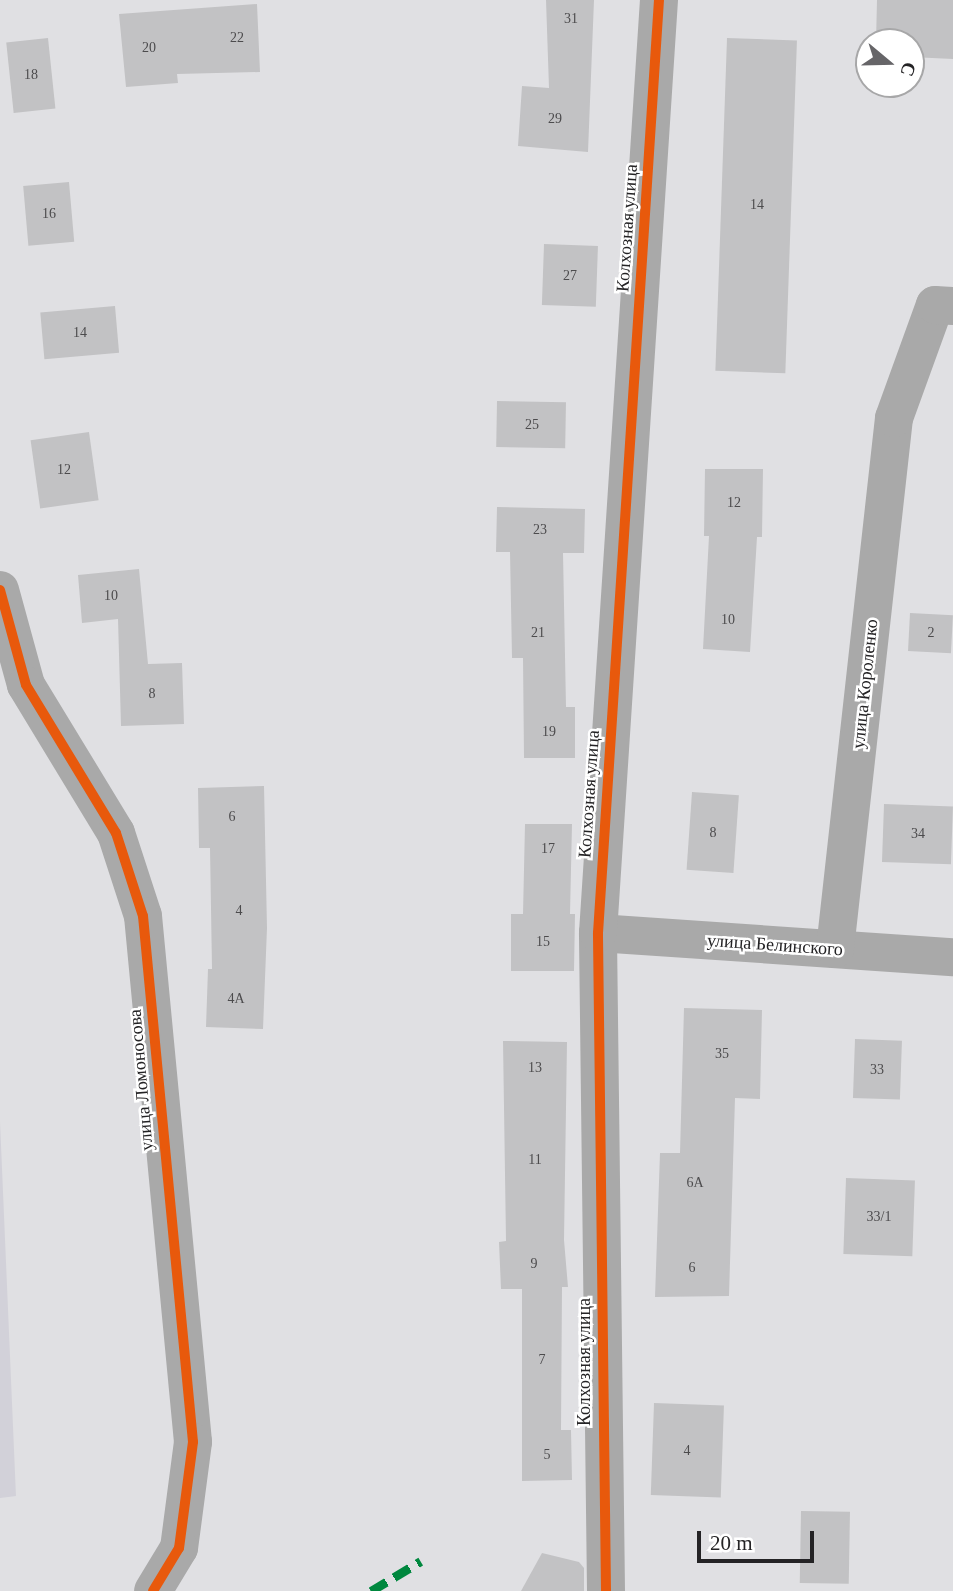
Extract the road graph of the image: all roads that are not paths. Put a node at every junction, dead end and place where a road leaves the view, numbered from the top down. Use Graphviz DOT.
graph roads {
  1 [pos="659,0"];
  2 [pos="953,306"];
  3 [pos="0,590"];
  4 [pos="598,933"];
  5 [pos="835,949"];
  6 [pos="953,957"];
  7 [pos="153,1591"];
  8 [pos="606,1591"];
  1 -- 4 [label="street, Колхозная улица"];
  2 -- 5 [label="street, улица Короленко"];
  3 -- 7 [label="street, улица Ломоносова"];
  4 -- 5 [label="street, улица Белинского"];
  4 -- 8 [label="street, Колхозная улица"];
  5 -- 6 [label="street, улица Белинского"];
}
